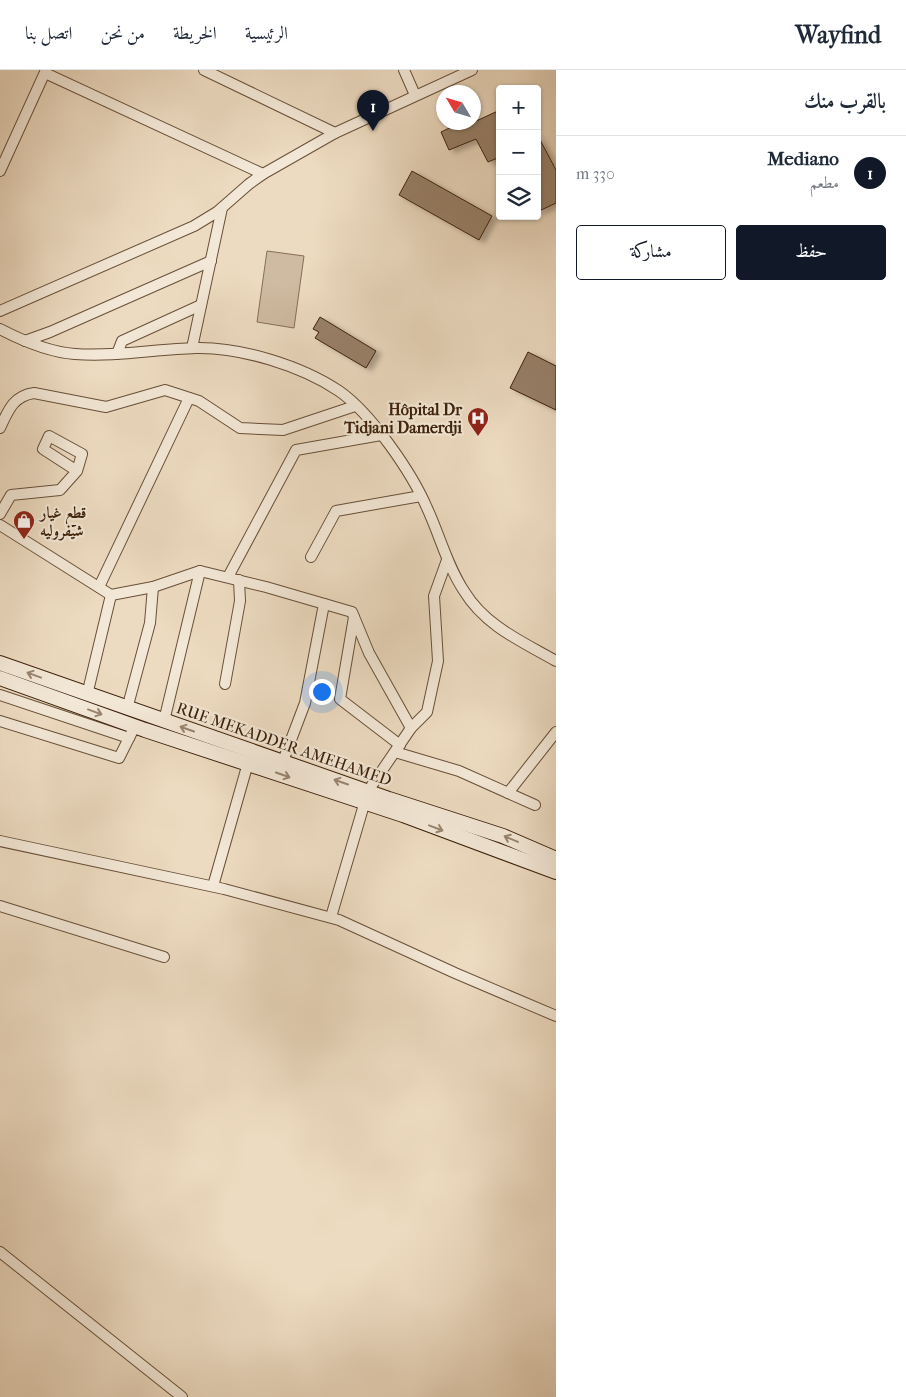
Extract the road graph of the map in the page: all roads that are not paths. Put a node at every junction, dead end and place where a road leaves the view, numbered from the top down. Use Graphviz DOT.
graph roads {
  1 [pos="204,70"];
  2 [pos="404,70"];
  3 [pos="472,70"];
  4 [pos="45,71"];
  5 [pos="414,95"];
  6 [pos="335,133"];
  7 [pos="0,171"];
  8 [pos="263,174"];
  9 [pos="222,208"];
  10 [pos="210,261"];
  11 [pos="201,305"];
  12 [pos="0,311"];
  13 [pos="0,330"];
  14 [pos="24,341"];
  15 [pos="192,348"];
  16 [pos="117,354"];
  17 [pos="189,398"];
  18 [pos="356,406"];
  19 [pos="0,428"];
  20 [pos="381,435"];
  21 [pos="77,471"];
  22 [pos="421,496"];
  23 [pos="0,514"];
  24 [pos="0,525"];
  25 [pos="311,557"];
  26 [pos="447,560"];
  27 [pos="200,571"];
  28 [pos="228,578"];
  29 [pos="239,580"];
  30 [pos="99,587"];
  31 [pos="153,587"];
  32 [pos="111,595"];
  33 [pos="324,604"];
  34 [pos="354,616"];
  35 [pos="556,662"];
  36 [pos="0,663"];
  37 [pos="0,678"];
  38 [pos="225,684"];
  39 [pos="0,695"];
  40 [pos="87,695"];
  41 [pos="127,709"];
  42 [pos="0,721"];
  43 [pos="164,721"];
  44 [pos="411,728"];
  45 [pos="132,732"];
  46 [pos="556,732"];
  47 [pos="398,748"];
  48 [pos="283,762"];
  49 [pos="248,763"];
  50 [pos="508,793"];
  51 [pos="367,797"];
  52 [pos="535,804"];
  53 [pos="0,841"];
  54 [pos="556,859"];
  55 [pos="556,872"];
  56 [pos="212,886"];
  57 [pos="0,906"];
  58 [pos="331,917"];
  59 [pos="164,957"];
  60 [pos="556,1016"];
  61 [pos="0,1252"];
  62 [pos="182,1397"];
  1 -- 6 [label="street"];
  2 -- 5 [label="street"];
  3 -- 5 [label="street"];
  4 -- 7 [label="street"];
  4 -- 8 [label="street"];
  5 -- 6 [label="street"];
  6 -- 8 [label="street"];
  8 -- 9 [label="street"];
  9 -- 10 [label="street"];
  9 -- 12 [label="street"];
  10 -- 11 [label="street"];
  10 -- 14 [label="street"];
  11 -- 15 [label="street"];
  11 -- 16 [label="street"];
  13 -- 14 [label="street"];
  14 -- 16 [label="street"];
  15 -- 16 [label="street"];
  15 -- 18 [label="street"];
  17 -- 18 [label="street"];
  17 -- 19 [label="street"];
  17 -- 30 [label="street"];
  18 -- 20 [label="street"];
  20 -- 22 [label="street"];
  20 -- 28 [label="street"];
  21 -- 23 [label="street"];
  22 -- 25 [label="street"];
  22 -- 26 [label="street"];
  24 -- 30 [label="street"];
  26 -- 35 [label="street"];
  26 -- 44 [label="street"];
  27 -- 28 [label="street"];
  27 -- 31 [label="street"];
  27 -- 43 [label="street"];
  28 -- 29 [label="street"];
  29 -- 33 [label="street"];
  29 -- 38 [label="street"];
  30 -- 32 [label="street"];
  31 -- 32 [label="street"];
  31 -- 41 [label="street"];
  32 -- 40 [label="street"];
  33 -- 34 [label="street"];
  33 -- 48 [label="street"];
  34 -- 44 [label="street"];
  34 -- 47 [label="street"];
  40 -- 36 [label="main road, RUE MEKADDER AMEHAMED, one-way"];
  37 -- 45 [label="main road, RUE MEKADDER AMEHAMED, one-way"];
  39 -- 45 [label="street"];
  40 -- 41 [label="main road, RUE MEKADDER AMEHAMED"];
  41 -- 43 [label="main road, RUE MEKADDER AMEHAMED"];
  42 -- 45 [label="street"];
  48 -- 43 [label="main road, RUE MEKADDER AMEHAMED, one-way"];
  44 -- 47 [label="street"];
  45 -- 49 [label="main road, RUE MEKADDER AMEHAMED"];
  46 -- 50 [label="street"];
  47 -- 50 [label="street"];
  47 -- 51 [label="street"];
  51 -- 48 [label="main road, RUE MEKADDER AMEHAMED, one-way"];
  49 -- 51 [label="main road, RUE MEKADDER AMEHAMED, one-way"];
  49 -- 56 [label="street"];
  50 -- 52 [label="street"];
  54 -- 51 [label="main road, RUE MEKADDER AMEHAMED, one-way"];
  51 -- 55 [label="main road, RUE MEKADDER AMEHAMED, one-way"];
  51 -- 58 [label="street"];
  53 -- 56 [label="street"];
  56 -- 58 [label="street"];
  57 -- 59 [label="street"];
  58 -- 60 [label="street"];
  61 -- 62 [label="street"];
}
